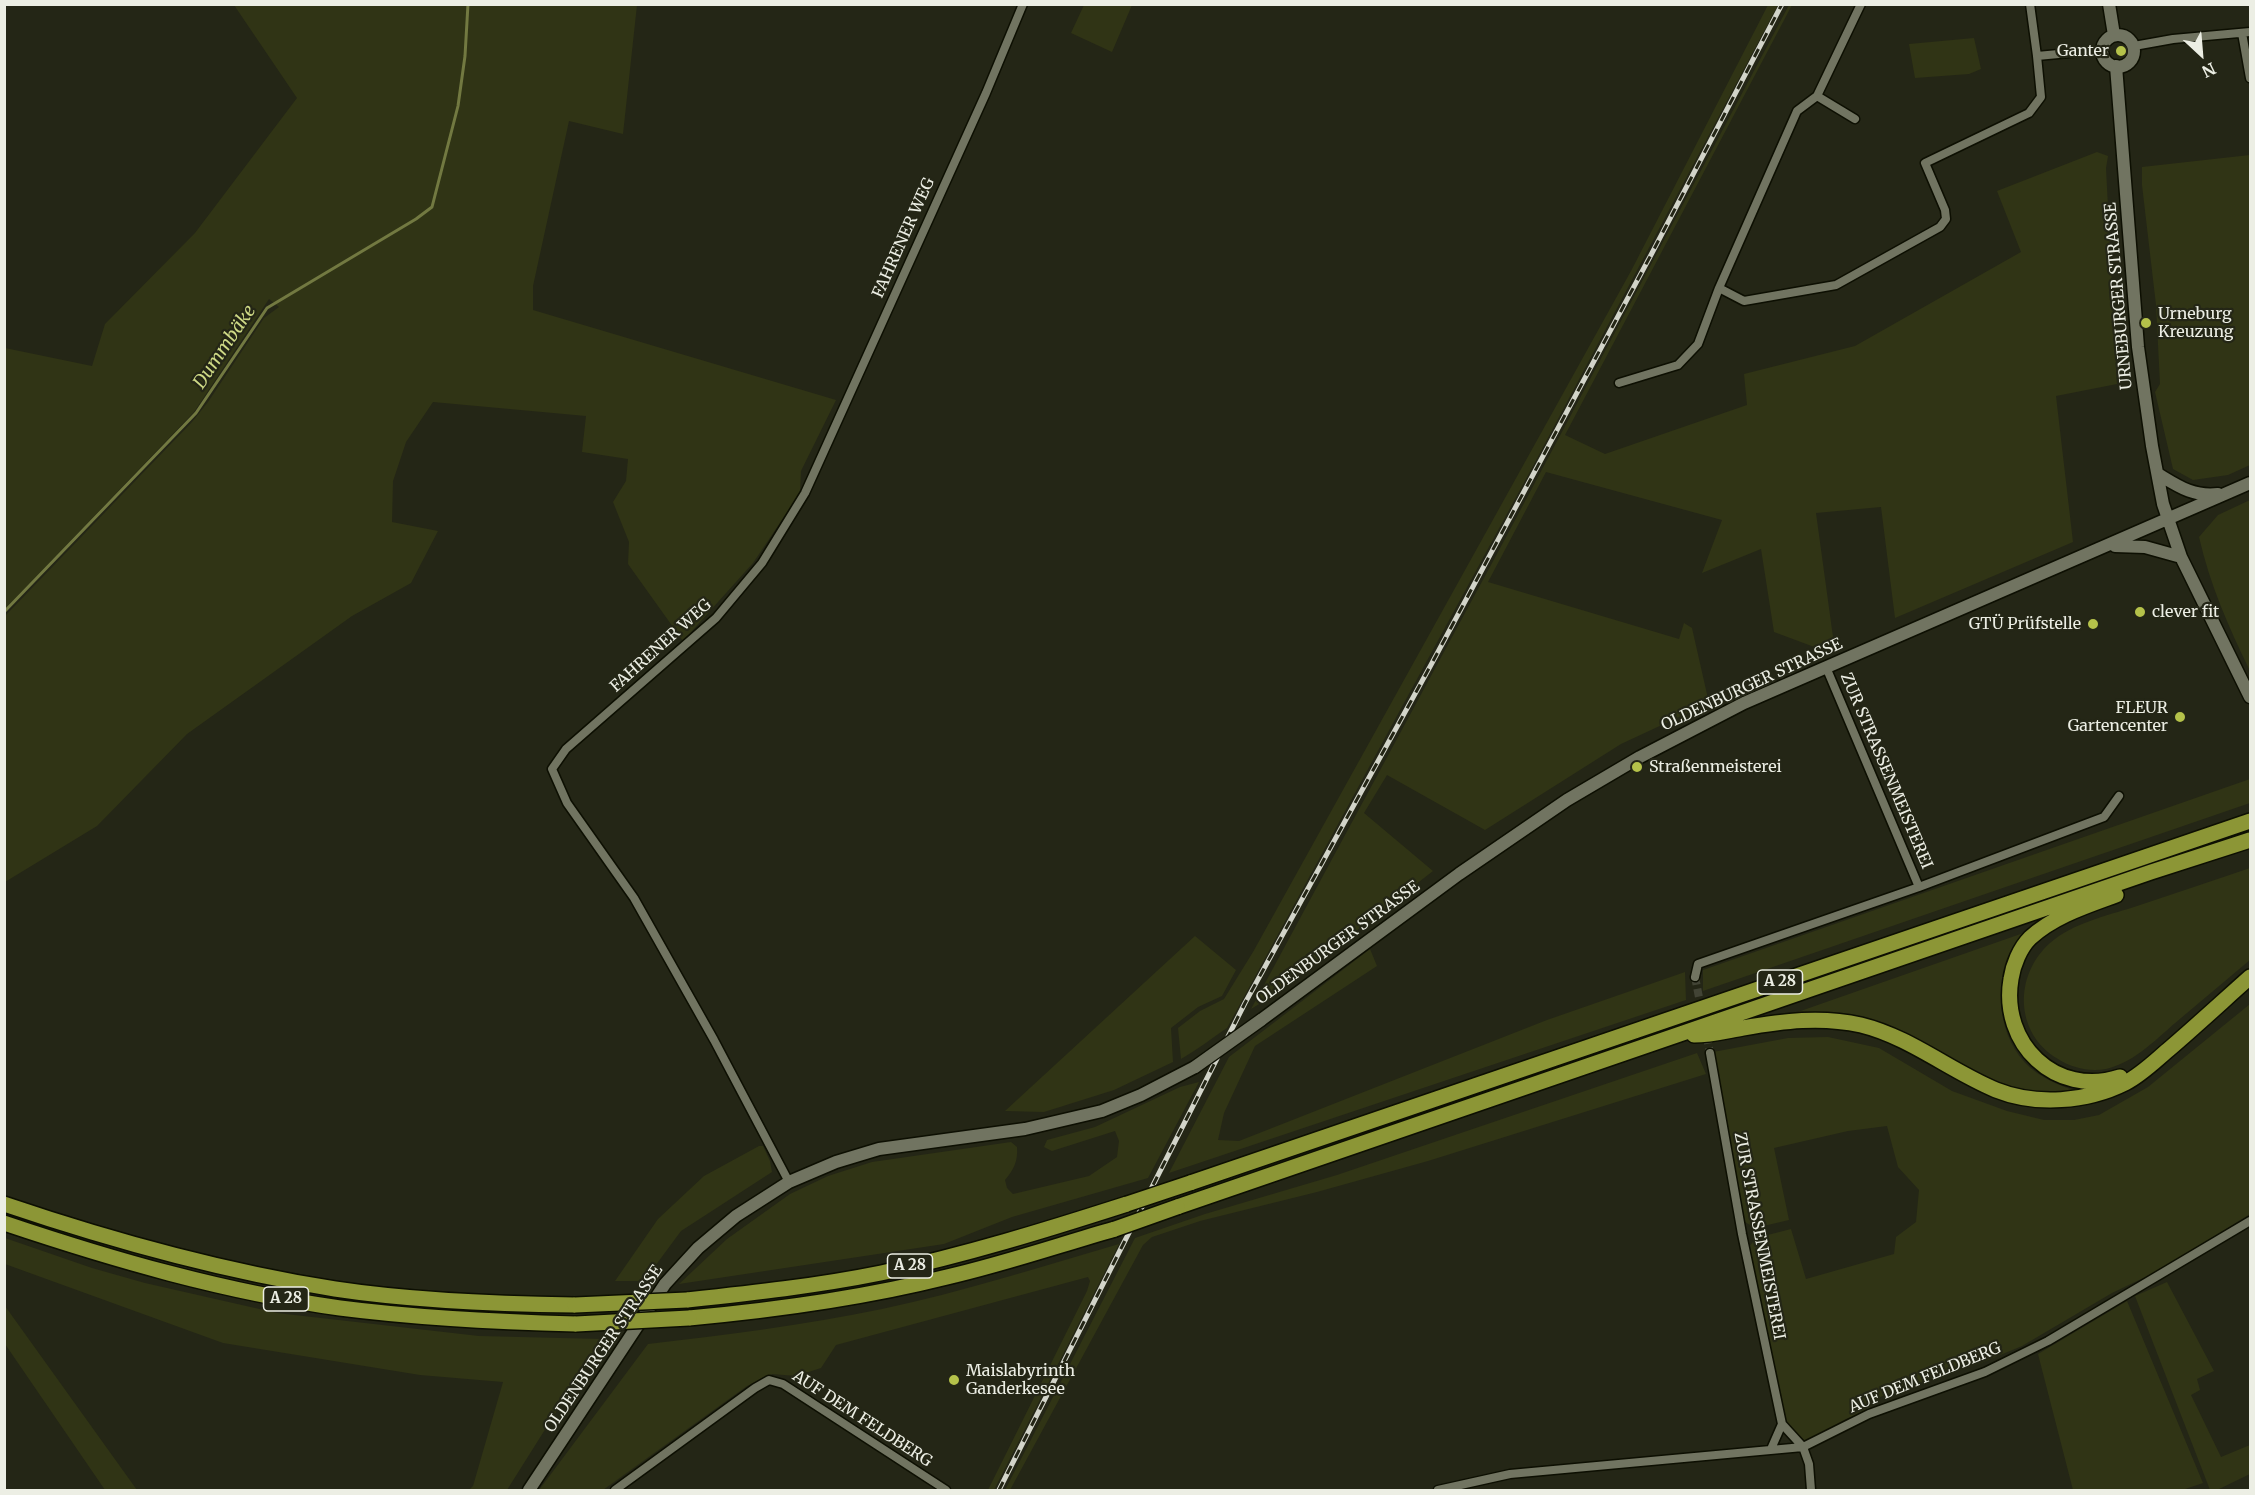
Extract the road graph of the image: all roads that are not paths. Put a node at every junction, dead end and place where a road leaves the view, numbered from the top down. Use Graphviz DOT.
graph roads {
  1 [pos="1023,4"];
  2 [pos="1861,4"];
  3 [pos="2030,4"];
  4 [pos="2109,4"];
  5 [pos="2246,32"];
  6 [pos="2114,35"];
  7 [pos="2134,46"];
  8 [pos="2102,50"];
  9 [pos="2037,56"];
  10 [pos="2116,66"];
  11 [pos="2250,78"];
  12 [pos="1817,96"];
  13 [pos="1856,119"];
  14 [pos="1719,288"];
  15 [pos="1619,383"];
  16 [pos="2158,474"];
  17 [pos="2250,483"];
  18 [pos="2228,493"];
  19 [pos="2168,520"];
  20 [pos="2105,547"];
  21 [pos="2181,557"];
  22 [pos="1826,667"];
  23 [pos="2250,697"];
  24 [pos="2119,796"];
  25 [pos="2250,821"];
  26 [pos="2250,840"];
  27 [pos="2151,872"];
  28 [pos="1919,887"];
  29 [pos="1695,977"];
  30 [pos="2250,977"];
  31 [pos="1679,1035"];
  32 [pos="1710,1053"];
  33 [pos="2148,1067"];
  34 [pos="789,1182"];
  35 [pos="4,1204"];
  36 [pos="2250,1221"];
  37 [pos="4,1223"];
  38 [pos="1782,1424"];
  39 [pos="1803,1447"];
  40 [pos="1772,1449"];
  41 [pos="529,1491"];
  42 [pos="615,1491"];
  43 [pos="946,1491"];
  44 [pos="1438,1491"];
  45 [pos="1811,1491"];
  1 -- 34 [label="street, FAHRENER WEG"];
  2 -- 12 [label="street"];
  3 -- 9 [label="street"];
  4 -- 6 [label="main road"];
  5 -- 7 [label="street"];
  5 -- 11 [label="street"];
  6 -- 7 [label="main road"];
  6 -- 8 [label="main road"];
  7 -- 10 [label="main road"];
  8 -- 9 [label="street"];
  8 -- 10 [label="main road"];
  9 -- 14 [label="street"];
  10 -- 16 [label="main road, URNEBURGER STRASSE"];
  12 -- 13 [label="street"];
  12 -- 14 [label="street"];
  14 -- 15 [label="street"];
  16 -- 18 [label="main road"];
  16 -- 19 [label="main road, URNEBURGER STRASSE"];
  17 -- 18 [label="main road, OLDENBURGER STRASSE"];
  18 -- 19 [label="main road, OLDENBURGER STRASSE"];
  19 -- 20 [label="main road, OLDENBURGER STRASSE"];
  19 -- 21 [label="main road, URNEBURGER STRASSE"];
  20 -- 21 [label="main road"];
  20 -- 22 [label="main road, OLDENBURGER STRASSE"];
  21 -- 23 [label="main road, URNEBURGER STRASSE"];
  22 -- 28 [label="street, ZUR STRASSENMEISTEREI"];
  22 -- 34 [label="main road, OLDENBURGER STRASSE, bridge"];
  24 -- 28 [label="street, ZUR STRASSENMEISTEREI"];
  25 -- 35 [label="highway, A 28, bridge"];
  26 -- 27 [label="highway, A 28"];
  27 -- 31 [label="highway, A 28"];
  27 -- 33 [label="highway"];
  28 -- 29 [label="street, ZUR STRASSENMEISTEREI"];
  30 -- 33 [label="highway"];
  31 -- 33 [label="highway"];
  31 -- 37 [label="highway, A 28, bridge"];
  32 -- 38 [label="street, ZUR STRASSENMEISTEREI"];
  34 -- 41 [label="main road, OLDENBURGER STRASSE"];
  36 -- 39 [label="street, AUF DEM FELDBERG"];
  38 -- 39 [label="street"];
  38 -- 40 [label="street"];
  39 -- 40 [label="street, AUF DEM FELDBERG"];
  39 -- 45 [label="street"];
  40 -- 44 [label="street, AUF DEM FELDBERG"];
  42 -- 43 [label="street, AUF DEM FELDBERG"];
}
